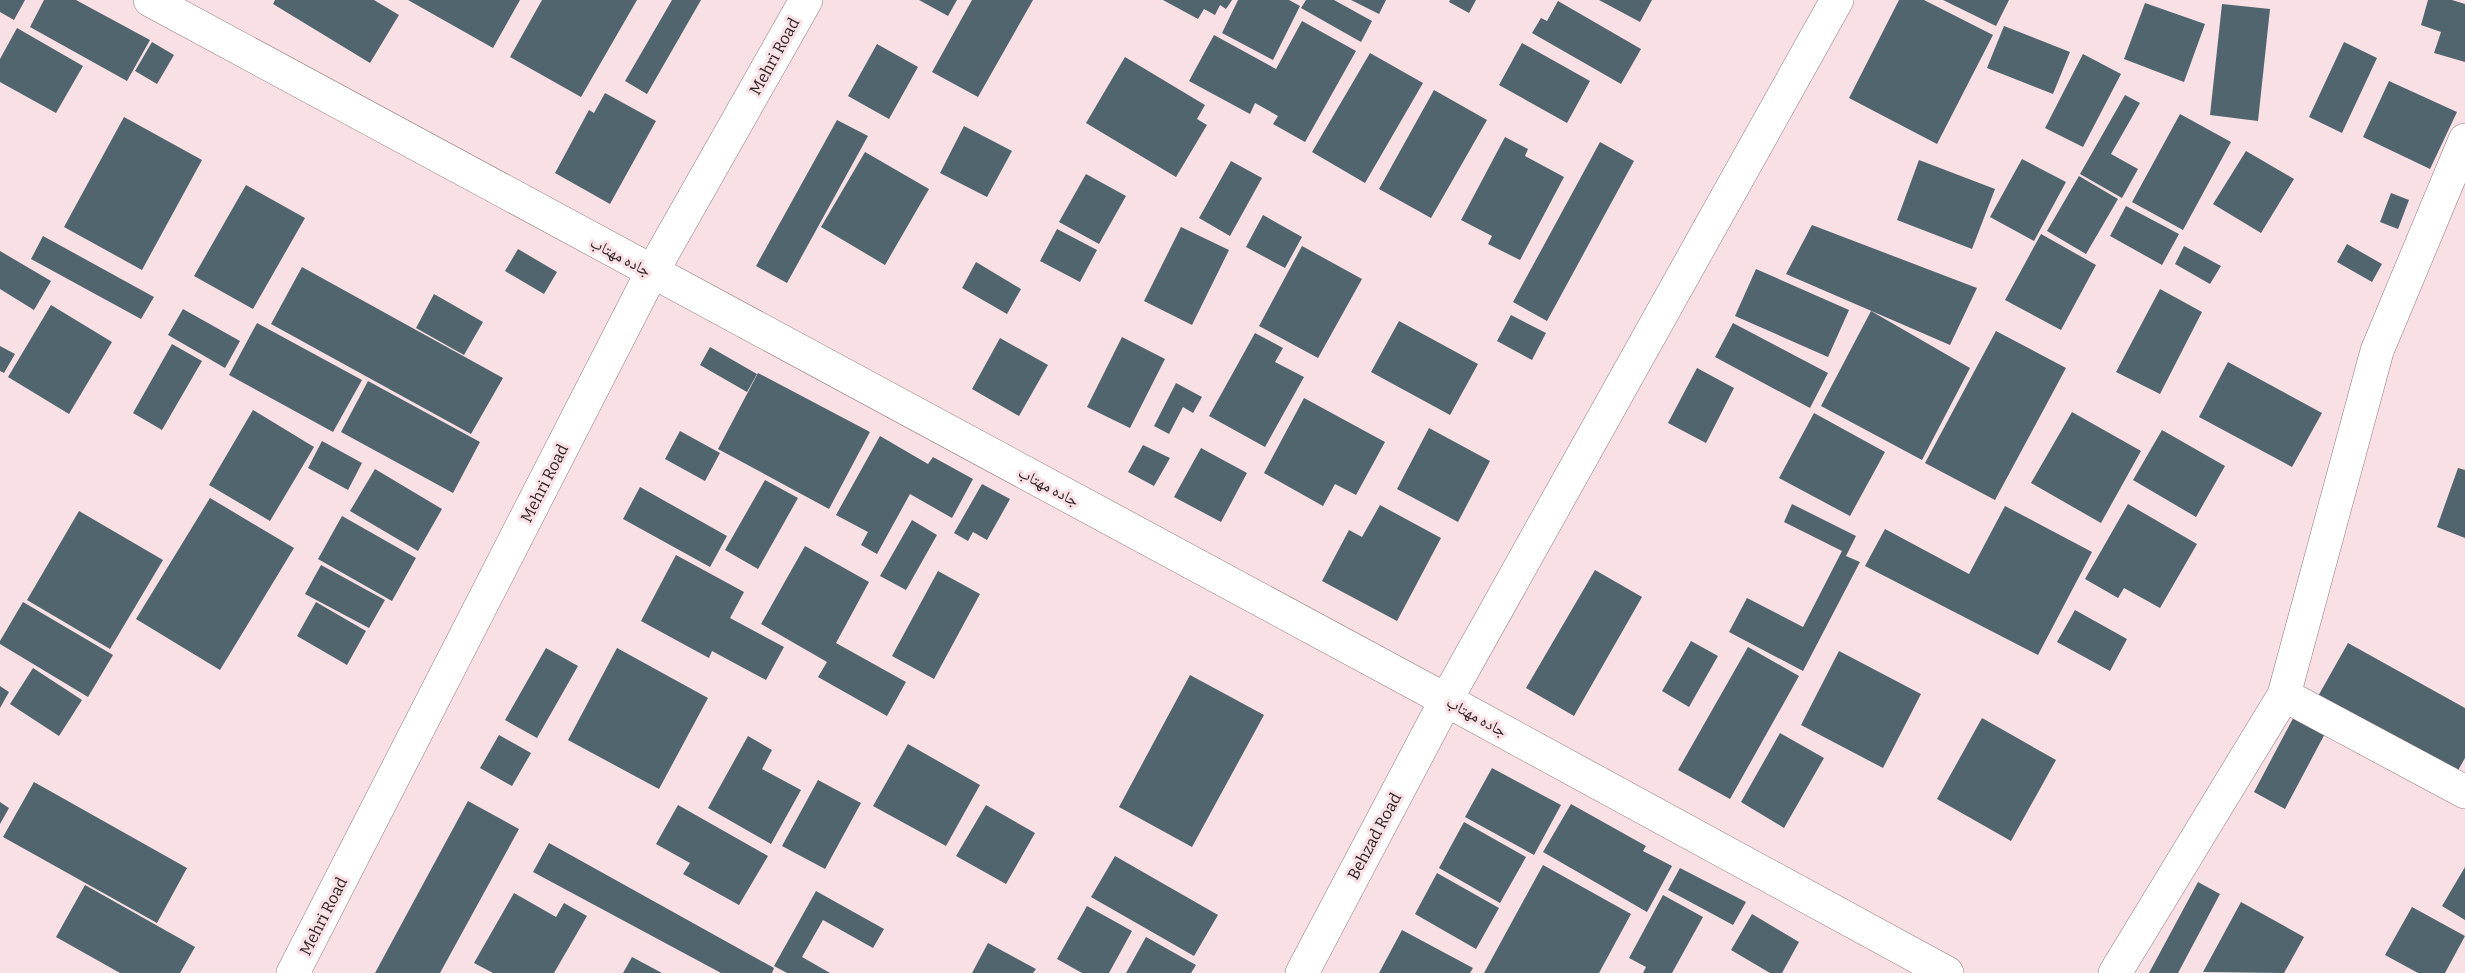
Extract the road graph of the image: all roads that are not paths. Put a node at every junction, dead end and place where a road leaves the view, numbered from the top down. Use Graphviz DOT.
graph roads {
  1 [pos="150,0"];
  2 [pos="806,0"];
  3 [pos="1837,0"];
  4 [pos="2465,140"];
  5 [pos="652,272"];
  6 [pos="2284,695"];
  7 [pos="1446,699"];
  8 [pos="2465,792"];
  9 [pos="293,973"];
  10 [pos="1302,973"];
  11 [pos="1947,973"];
  12 [pos="2115,973"];
  1 -- 5 [label="main road, جاده مهتاب"];
  2 -- 5 [label="main road, Mehri Road"];
  3 -- 7 [label="main road, Behzad Road"];
  4 -- 6 [label="main road"];
  5 -- 7 [label="main road, جاده مهتاب"];
  5 -- 9 [label="main road, Mehri Road"];
  6 -- 8 [label="main road"];
  6 -- 12 [label="main road"];
  7 -- 10 [label="main road, Behzad Road"];
  7 -- 11 [label="main road, جاده مهتاب"];
}
